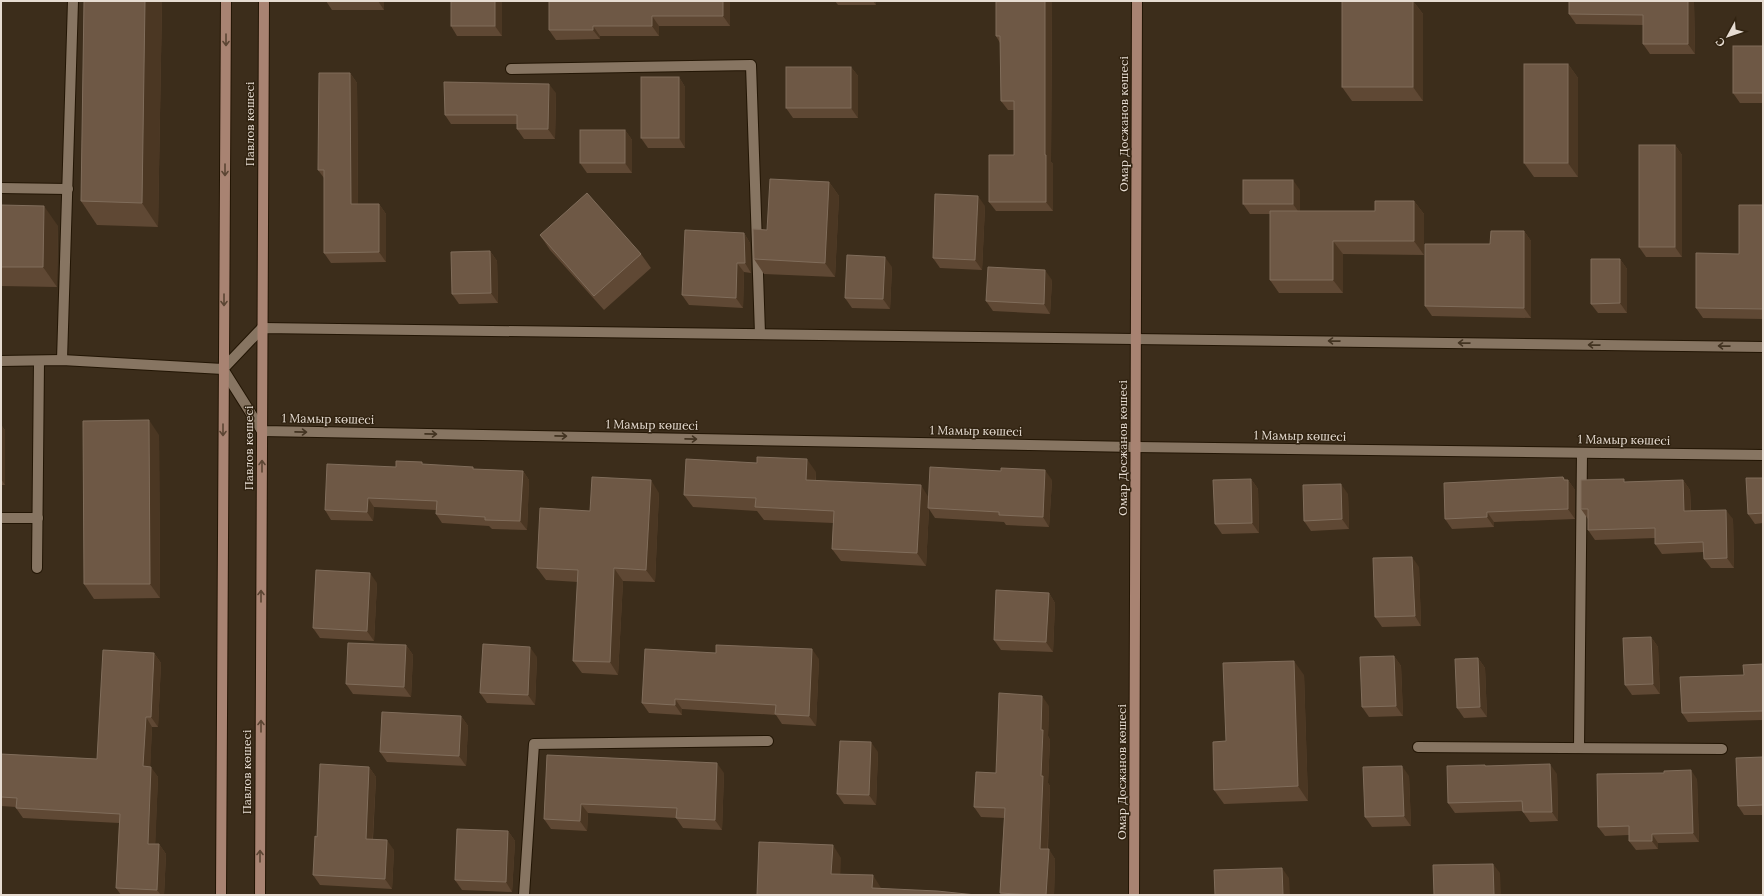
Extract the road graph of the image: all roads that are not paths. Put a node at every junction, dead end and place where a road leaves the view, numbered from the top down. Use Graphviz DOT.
graph roads {
  1 [pos="74,1"];
  2 [pos="226,1"];
  3 [pos="264,1"];
  4 [pos="1138,1"];
  5 [pos="511,68"];
  6 [pos="1,188"];
  7 [pos="68,190"];
  8 [pos="262,328"];
  9 [pos="760,334"];
  10 [pos="1136,339"];
  11 [pos="1763,347"];
  12 [pos="62,360"];
  13 [pos="1,361"];
  14 [pos="39,361"];
  15 [pos="223,369"];
  16 [pos="262,431"];
  17 [pos="1136,447"];
  18 [pos="1582,453"];
  19 [pos="1763,455"];
  20 [pos="1,518"];
  21 [pos="38,518"];
  22 [pos="38,568"];
  23 [pos="768,741"];
  24 [pos="1418,747"];
  25 [pos="1579,748"];
  26 [pos="1722,749"];
  27 [pos="221,895"];
  28 [pos="260,895"];
  29 [pos="524,895"];
  30 [pos="1134,895"];
  1 -- 7 [label="street"];
  2 -- 15 [label="street, Павлов көшесі, one-way"];
  3 -- 8 [label="street, Павлов көшесі"];
  4 -- 10 [label="street, Омар Досжанов көшесі"];
  5 -- 9 [label="street"];
  6 -- 7 [label="street"];
  7 -- 12 [label="street"];
  8 -- 9 [label="street"];
  8 -- 15 [label="street"];
  8 -- 16 [label="street, Павлов көшесі"];
  9 -- 10 [label="street"];
  11 -- 10 [label="street, one-way"];
  10 -- 17 [label="street, Омар Досжанов көшесі"];
  12 -- 14 [label="street"];
  12 -- 15 [label="street"];
  13 -- 14 [label="street"];
  14 -- 21 [label="street"];
  15 -- 16 [label="street"];
  15 -- 27 [label="street, Павлов көшесі, one-way"];
  16 -- 17 [label="street, 1 Мамыр көшесі, one-way"];
  28 -- 16 [label="street, Павлов көшесі, one-way"];
  17 -- 18 [label="street, 1 Мамыр көшесі"];
  17 -- 30 [label="street, Омар Досжанов көшесі"];
  18 -- 19 [label="street, 1 Мамыр көшесі"];
  18 -- 25 [label="street"];
  20 -- 21 [label="street"];
  21 -- 22 [label="street"];
  23 -- 29 [label="street"];
  24 -- 25 [label="street"];
  25 -- 26 [label="street"];
}
